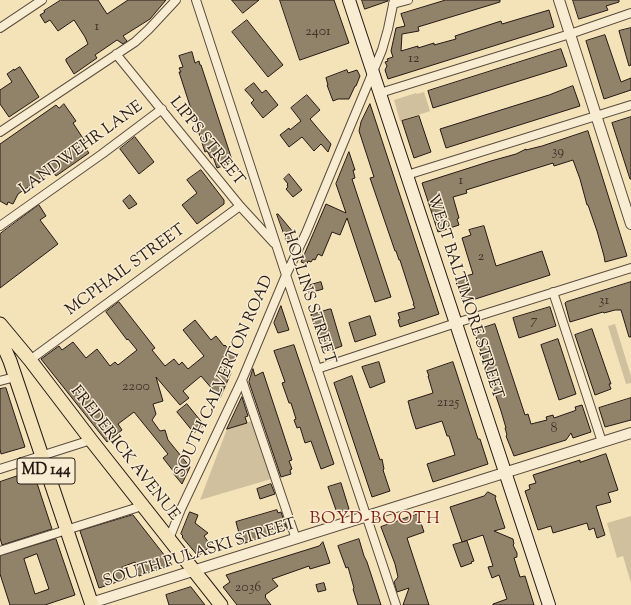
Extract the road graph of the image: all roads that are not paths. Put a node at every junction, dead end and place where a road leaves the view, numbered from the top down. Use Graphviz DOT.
graph roads {
  1 [pos="42,0"];
  2 [pos="176,0"];
  3 [pos="196,0"];
  4 [pos="349,0"];
  5 [pos="408,0"];
  6 [pos="560,0"];
  7 [pos="394,2"];
  8 [pos="631,13"];
  9 [pos="0,28"];
  10 [pos="570,34"];
  11 [pos="116,54"];
  12 [pos="373,72"];
  13 [pos="380,93"];
  14 [pos="631,105"];
  15 [pos="162,109"];
  16 [pos="596,116"];
  17 [pos="0,132"];
  18 [pos="407,175"];
  19 [pos="240,206"];
  20 [pos="631,224"];
  21 [pos="0,226"];
  22 [pos="276,245"];
  23 [pos="631,268"];
  24 [pos="286,276"];
  25 [pos="554,292"];
  26 [pos="456,323"];
  27 [pos="0,324"];
  28 [pos="0,338"];
  29 [pos="30,360"];
  30 [pos="317,369"];
  31 [pos="15,377"];
  32 [pos="242,380"];
  33 [pos="0,381"];
  34 [pos="631,433"];
  35 [pos="91,440"];
  36 [pos="602,442"];
  37 [pos="41,456"];
  38 [pos="0,469"];
  39 [pos="505,473"];
  40 [pos="142,506"];
  41 [pos="366,517"];
  42 [pos="67,530"];
  43 [pos="169,539"];
  44 [pos="296,539"];
  45 [pos="0,551"];
  46 [pos="194,571"];
  47 [pos="90,604"];
  48 [pos="221,605"];
  49 [pos="396,605"];
  50 [pos="549,605"];
  1 -- 9 [label="street"];
  2 -- 11 [label="street"];
  3 -- 22 [label="street, HOLLINS STREET"];
  4 -- 12 [label="main road, WEST BALTIMORE STREET"];
  5 -- 7 [label="street"];
  6 -- 10 [label="street"];
  7 -- 12 [label="street, SOUTH CALVERTON ROAD"];
  8 -- 10 [label="street"];
  10 -- 13 [label="street"];
  10 -- 16 [label="street"];
  11 -- 15 [label="street, LIPPS STREET"];
  11 -- 17 [label="street"];
  12 -- 13 [label="main road, WEST BALTIMORE STREET"];
  12 -- 24 [label="street, SOUTH CALVERTON ROAD"];
  13 -- 18 [label="main road, WEST BALTIMORE STREET"];
  14 -- 16 [label="street"];
  15 -- 19 [label="street, LIPPS STREET"];
  15 -- 21 [label="street, LANDWEHR LANE"];
  16 -- 18 [label="street"];
  16 -- 20 [label="street"];
  18 -- 26 [label="main road, WEST BALTIMORE STREET"];
  19 -- 22 [label="street, LIPPS STREET"];
  19 -- 29 [label="street, MCPHAIL STREET"];
  22 -- 24 [label="street, HOLLINS STREET"];
  23 -- 25 [label="street"];
  24 -- 30 [label="street, HOLLINS STREET"];
  24 -- 32 [label="street, SOUTH CALVERTON ROAD"];
  25 -- 26 [label="street"];
  25 -- 36 [label="street"];
  26 -- 30 [label="street"];
  26 -- 39 [label="main road, WEST BALTIMORE STREET"];
  27 -- 29 [label="main road, FREDERICK AVENUE / MD 144"];
  28 -- 31 [label="main road, MD 144"];
  29 -- 35 [label="main road, FREDERICK AVENUE / MD 144"];
  30 -- 41 [label="street, HOLLINS STREET"];
  31 -- 33 [label="street"];
  31 -- 37 [label="main road, MD 144"];
  32 -- 43 [label="street, SOUTH CALVERTON ROAD"];
  32 -- 44 [label="street"];
  34 -- 36 [label="street, SOUTH PULASKI STREET"];
  35 -- 37 [label="street"];
  35 -- 40 [label="main road, FREDERICK AVENUE / MD 144"];
  36 -- 39 [label="street, SOUTH PULASKI STREET"];
  37 -- 38 [label="street"];
  37 -- 42 [label="main road, MD 144"];
  39 -- 41 [label="street, SOUTH PULASKI STREET"];
  39 -- 50 [label="main road, WEST BALTIMORE STREET"];
  40 -- 42 [label="street"];
  40 -- 43 [label="main road, FREDERICK AVENUE / MD 144"];
  41 -- 44 [label="street, SOUTH PULASKI STREET"];
  41 -- 49 [label="street, HOLLINS STREET"];
  42 -- 45 [label="street"];
  42 -- 47 [label="main road, MD 144"];
  43 -- 46 [label="main road, FREDERICK AVENUE / MD 144"];
  44 -- 46 [label="street, SOUTH PULASKI STREET"];
  46 -- 47 [label="street, SOUTH PULASKI STREET"];
  46 -- 48 [label="main road, FREDERICK AVENUE / MD 144"];
}
